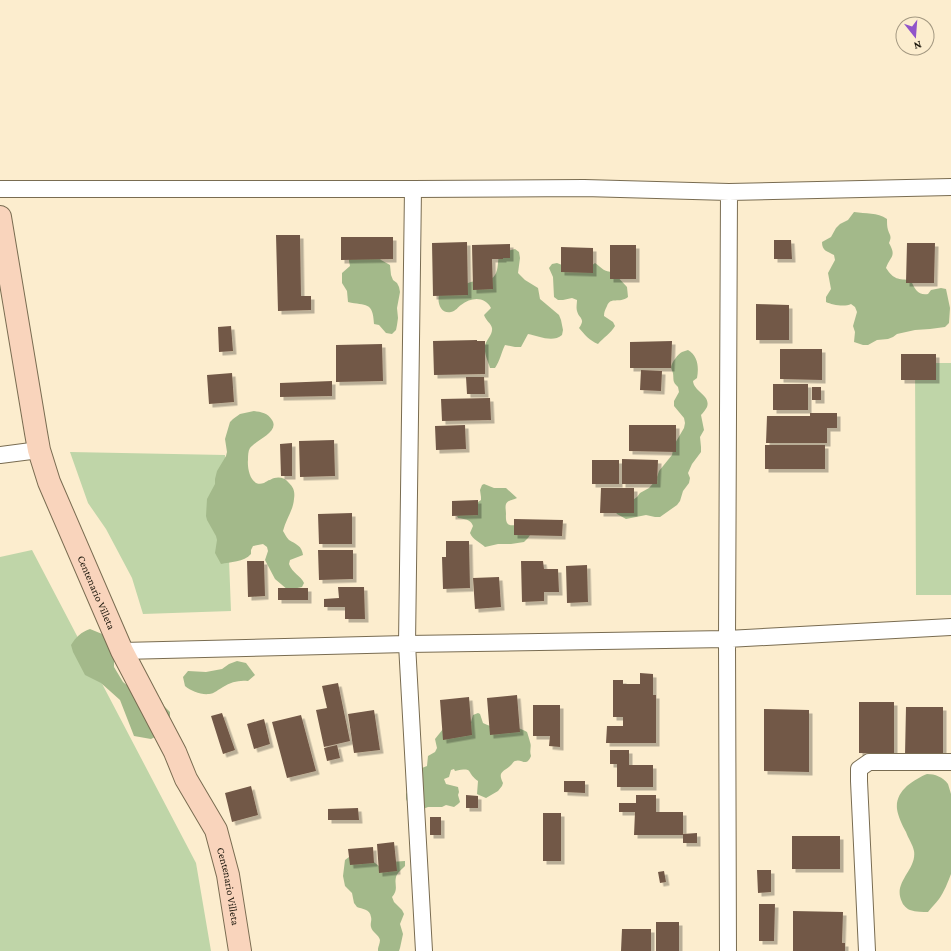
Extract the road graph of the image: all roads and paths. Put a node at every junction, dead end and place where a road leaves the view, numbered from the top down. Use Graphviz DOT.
graph roads {
  1 [pos="951,187"];
  2 [pos="0,189"];
  3 [pos="413,190"];
  4 [pos="729,192"];
  5 [pos="0,217"];
  6 [pos="39,450"];
  7 [pos="0,455"];
  8 [pos="951,627"];
  9 [pos="728,639"];
  10 [pos="407,644"];
  11 [pos="122,651"];
  12 [pos="951,762"];
  13 [pos="240,951"];
  14 [pos="424,951"];
  15 [pos="728,951"];
  16 [pos="867,951"];
  1 -- 4 [label="street"];
  2 -- 3 [label="street"];
  3 -- 4 [label="street"];
  3 -- 10 [label="street"];
  4 -- 9 [label="street"];
  5 -- 6 [label="main road, Centenario Villeta"];
  6 -- 7 [label="street"];
  6 -- 11 [label="main road, Centenario Villeta"];
  8 -- 9 [label="street"];
  9 -- 10 [label="street"];
  9 -- 15 [label="street"];
  10 -- 11 [label="street"];
  10 -- 14 [label="street"];
  11 -- 13 [label="main road, Centenario Villeta"];
  12 -- 16 [label="street"];
}
